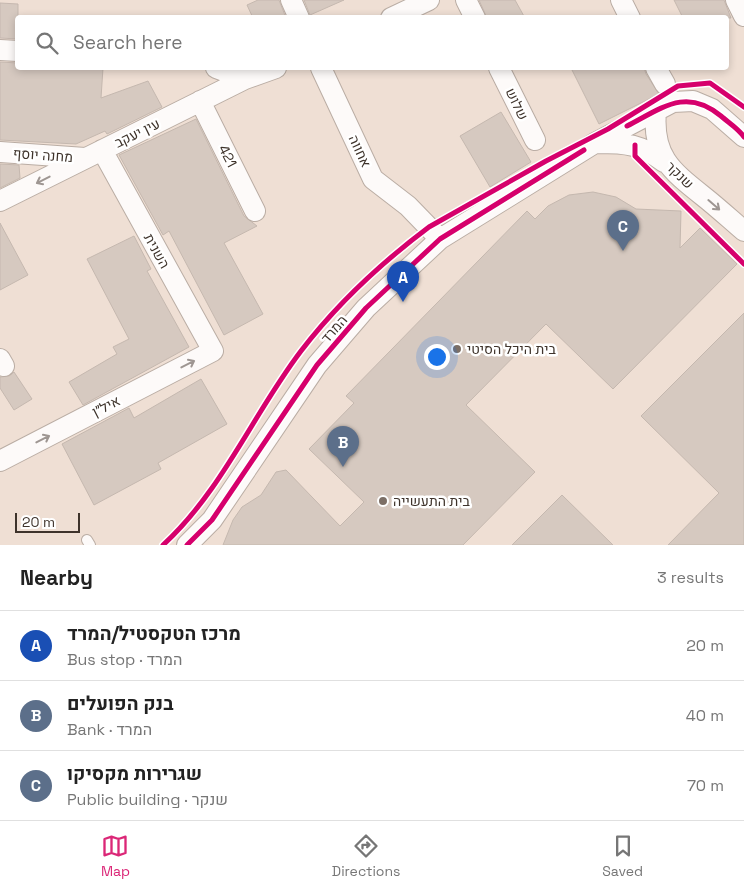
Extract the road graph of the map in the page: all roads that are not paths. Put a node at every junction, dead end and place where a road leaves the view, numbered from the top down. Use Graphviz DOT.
graph roads {
  1 [pos="291,0"];
  2 [pos="429,0"];
  3 [pos="466,0"];
  4 [pos="621,0"];
  5 [pos="736,0"];
  6 [pos="298,15"];
  7 [pos="397,15"];
  8 [pos="473,15"];
  9 [pos="628,15"];
  10 [pos="744,16"];
  11 [pos="0,50"];
  12 [pos="15,51"];
  13 [pos="221,70"];
  14 [pos="270,70"];
  15 [pos="322,70"];
  16 [pos="500,70"];
  17 [pos="245,79"];
  18 [pos="200,101"];
  19 [pos="656,111"];
  20 [pos="744,137"];
  21 [pos="535,140"];
  22 [pos="595,143"];
  23 [pos="9,152"];
  24 [pos="94,154"];
  25 [pos="664,162"];
  26 [pos="0,201"];
  27 [pos="255,211"];
  28 [pos="744,231"];
  29 [pos="440,239"];
  30 [pos="213,352"];
  31 [pos="0,461"];
  32 [pos="187,545"];
  1 -- 6 [label="street"];
  2 -- 7 [label="street"];
  3 -- 8 [label="street"];
  4 -- 9 [label="street"];
  5 -- 10 [label="street"];
  11 -- 12 [label="street"];
  13 -- 17 [label="street"];
  14 -- 17 [label="street, עין יעקב"];
  15 -- 29 [label="street, אחווה"];
  16 -- 21 [label="street, שלוש"];
  17 -- 18 [label="street, עין יעקב"];
  18 -- 24 [label="street, עין יעקב"];
  18 -- 27 [label="street, 421"];
  19 -- 20 [label="street"];
  19 -- 22 [label="street, המרד"];
  19 -- 25 [label="street, שנקר"];
  22 -- 25 [label="street"];
  22 -- 29 [label="street, המרד"];
  23 -- 24 [label="street, מחנה יוסף"];
  24 -- 26 [label="street, עין יעקב, one-way"];
  24 -- 30 [label="street, השנית"];
  25 -- 28 [label="street, שנקר, one-way"];
  29 -- 32 [label="street, המרד"];
  31 -- 30 [label="street, איל״ן, one-way"];
}
